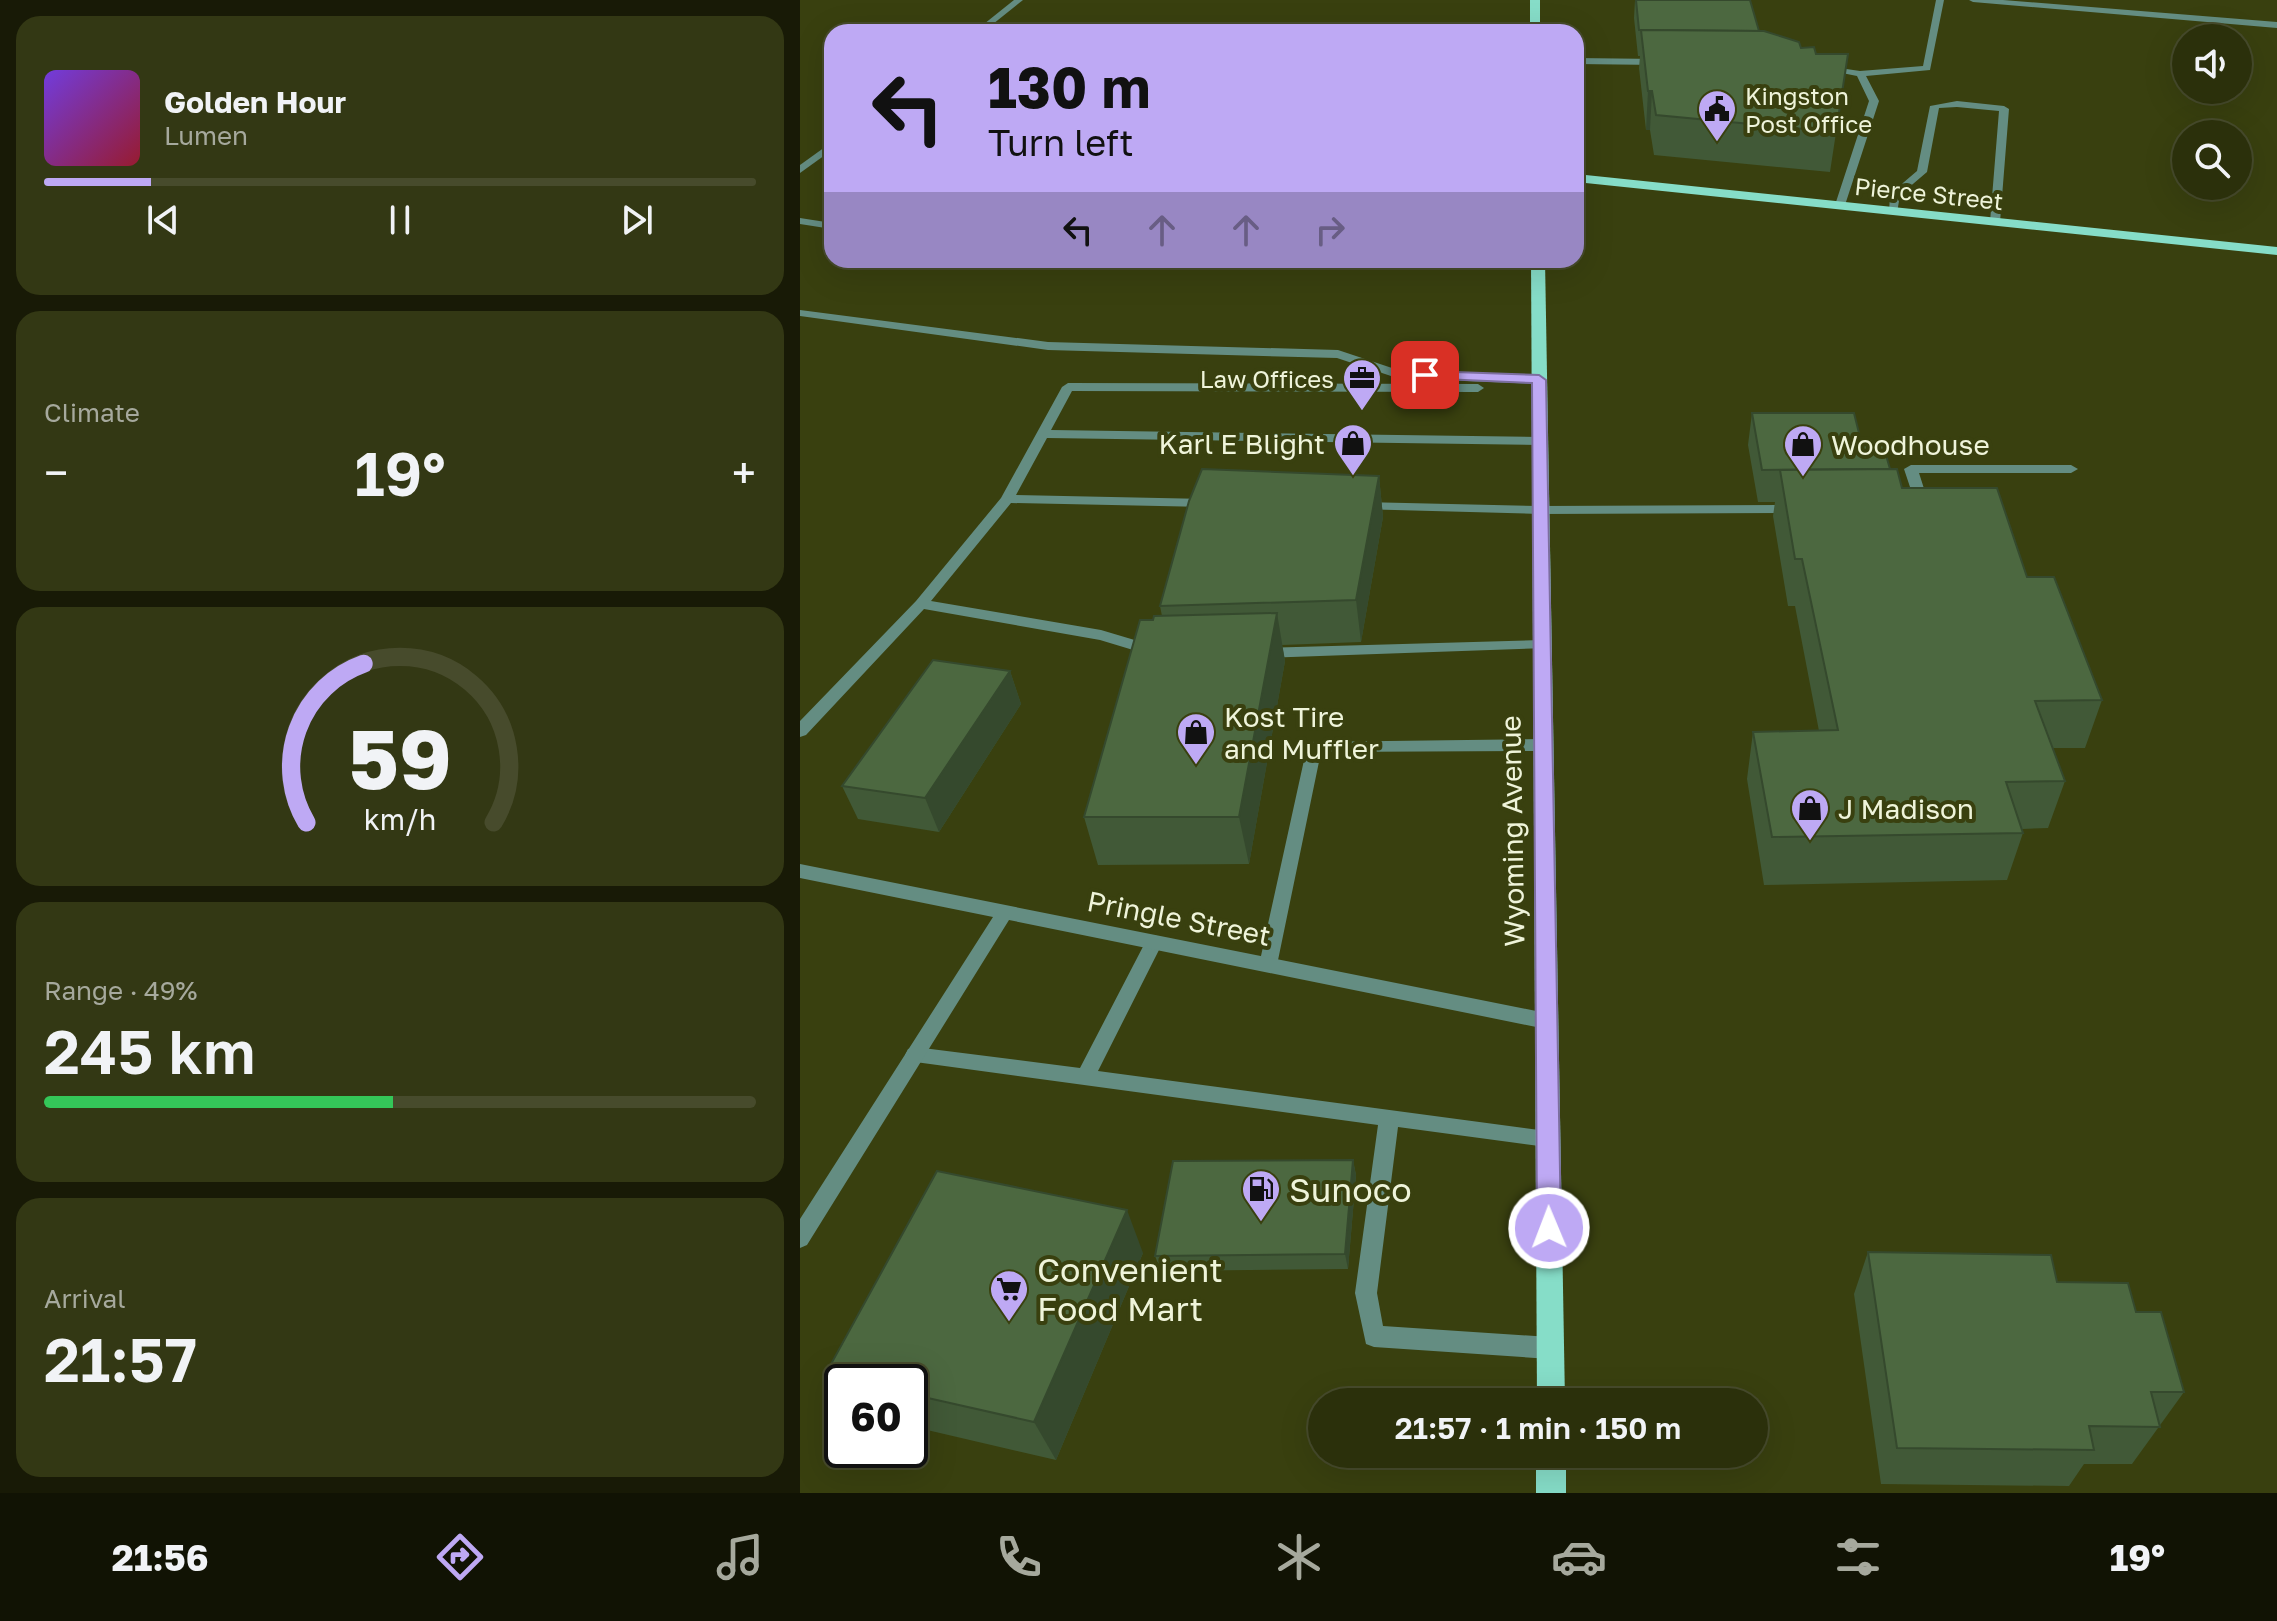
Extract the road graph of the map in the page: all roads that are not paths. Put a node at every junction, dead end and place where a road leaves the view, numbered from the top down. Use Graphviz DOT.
graph roads {
  1 [pos="1019,0"];
  2 [pos="1535,0"];
  3 [pos="1940,0"];
  4 [pos="1973,0"];
  5 [pos="988,24"];
  6 [pos="1535,24"];
  7 [pos="2277,25"];
  8 [pos="1584,61"];
  9 [pos="1671,62"];
  10 [pos="1812,67"];
  11 [pos="1860,74"];
  12 [pos="824,151"];
  13 [pos="800,170"];
  14 [pos="1584,179"];
  15 [pos="1840,205"];
  16 [pos="1893,211"];
  17 [pos="800,221"];
  18 [pos="1995,222"];
  19 [pos="824,225"];
  20 [pos="2277,251"];
  21 [pos="1538,268"];
  22 [pos="800,313"];
  23 [pos="1539,384"];
  24 [pos="1042,434"];
  25 [pos="1540,441"];
  26 [pos="2071,469"];
  27 [pos="1007,499"];
  28 [pos="1226,504"];
  29 [pos="1352,506"];
  30 [pos="1900,508"];
  31 [pos="1806,509"];
  32 [pos="1540,510"];
  33 [pos="921,604"];
  34 [pos="1542,645"];
  35 [pos="1246,653"];
  36 [pos="1168,656"];
  37 [pos="800,731"];
  38 [pos="1543,745"];
  39 [pos="800,871"];
  40 [pos="1005,912"];
  41 [pos="1154,942"];
  42 [pos="1268,965"];
  43 [pos="1546,1021"];
  44 [pos="915,1055"];
  45 [pos="1085,1077"];
  46 [pos="1389,1118"];
  47 [pos="1547,1138"];
  48 [pos="800,1238"];
  49 [pos="1550,1348"];
  50 [pos="1551,1388"];
  51 [pos="1551,1468"];
  52 [pos="1551,1493"];
  1 -- 5 [label="street"];
  2 -- 6 [label="main road"];
  3 -- 11 [label="street"];
  4 -- 7 [label="street"];
  8 -- 9 [label="street"];
  10 -- 11 [label="street"];
  11 -- 15 [label="street"];
  12 -- 13 [label="street"];
  14 -- 15 [label="main road, Pierce Street"];
  15 -- 16 [label="main road, Pierce Street"];
  16 -- 18 [label="main road, Pierce Street"];
  16 -- 18 [label="street"];
  17 -- 19 [label="street"];
  18 -- 20 [label="main road, Pierce Street"];
  21 -- 23 [label="main road, Wyoming Avenue"];
  22 -- 23 [label="street"];
  23 -- 24 [label="street"];
  23 -- 25 [label="main road, Wyoming Avenue"];
  24 -- 25 [label="street"];
  24 -- 27 [label="street"];
  25 -- 32 [label="main road, Wyoming Avenue"];
  26 -- 30 [label="street"];
  27 -- 28 [label="street"];
  27 -- 33 [label="street"];
  29 -- 32 [label="street"];
  31 -- 32 [label="street"];
  32 -- 34 [label="main road, Wyoming Avenue"];
  33 -- 36 [label="street"];
  33 -- 37 [label="street"];
  34 -- 35 [label="street"];
  34 -- 38 [label="main road, Wyoming Avenue"];
  38 -- 42 [label="street"];
  38 -- 43 [label="main road, Wyoming Avenue"];
  39 -- 40 [label="street, Pringle Street"];
  40 -- 41 [label="street, Pringle Street"];
  40 -- 44 [label="street"];
  41 -- 42 [label="street, Pringle Street"];
  41 -- 45 [label="street"];
  42 -- 43 [label="street, Pringle Street"];
  43 -- 47 [label="main road, Wyoming Avenue"];
  44 -- 45 [label="street"];
  44 -- 48 [label="street"];
  45 -- 46 [label="street"];
  46 -- 47 [label="street"];
  46 -- 49 [label="street"];
  47 -- 49 [label="main road, Wyoming Avenue"];
  49 -- 50 [label="main road, Wyoming Avenue"];
  51 -- 52 [label="main road"];
}
